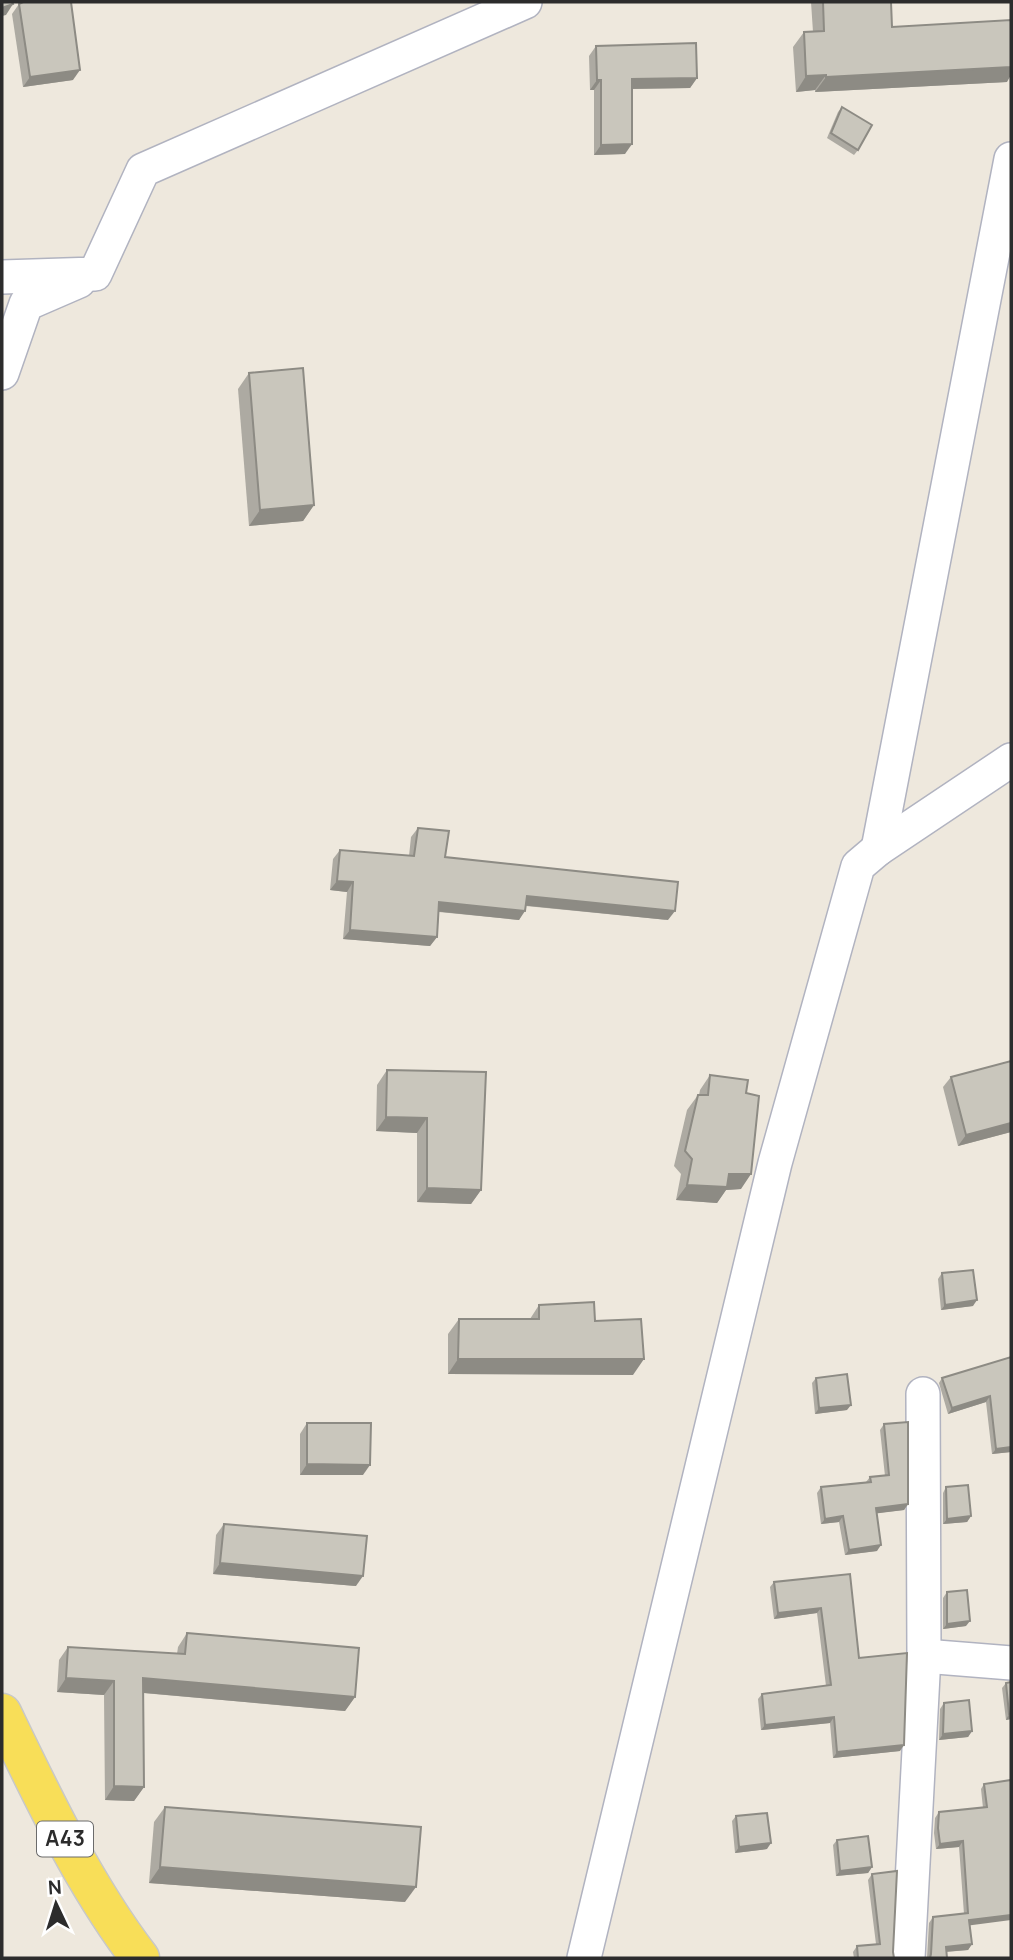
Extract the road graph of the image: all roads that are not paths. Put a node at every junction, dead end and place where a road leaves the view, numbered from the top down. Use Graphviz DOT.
graph roads {
  1 [pos="525,2"];
  2 [pos="1011,159"];
  3 [pos="95,274"];
  4 [pos="2,277"];
  5 [pos="2,373"];
  6 [pos="1011,760"];
  7 [pos="878,849"];
  8 [pos="923,1394"];
  9 [pos="924,1656"];
  10 [pos="1011,1663"];
  11 [pos="2,1713"];
  12 [pos="140,1958"];
  13 [pos="584,1958"];
  14 [pos="908,1958"];
  1 -- 3 [label="street"];
  2 -- 7 [label="street"];
  3 -- 4 [label="street"];
  3 -- 5 [label="street"];
  6 -- 7 [label="street"];
  7 -- 13 [label="street"];
  8 -- 9 [label="street"];
  9 -- 10 [label="street"];
  9 -- 14 [label="street"];
  11 -- 12 [label="main road, A43"];
}
